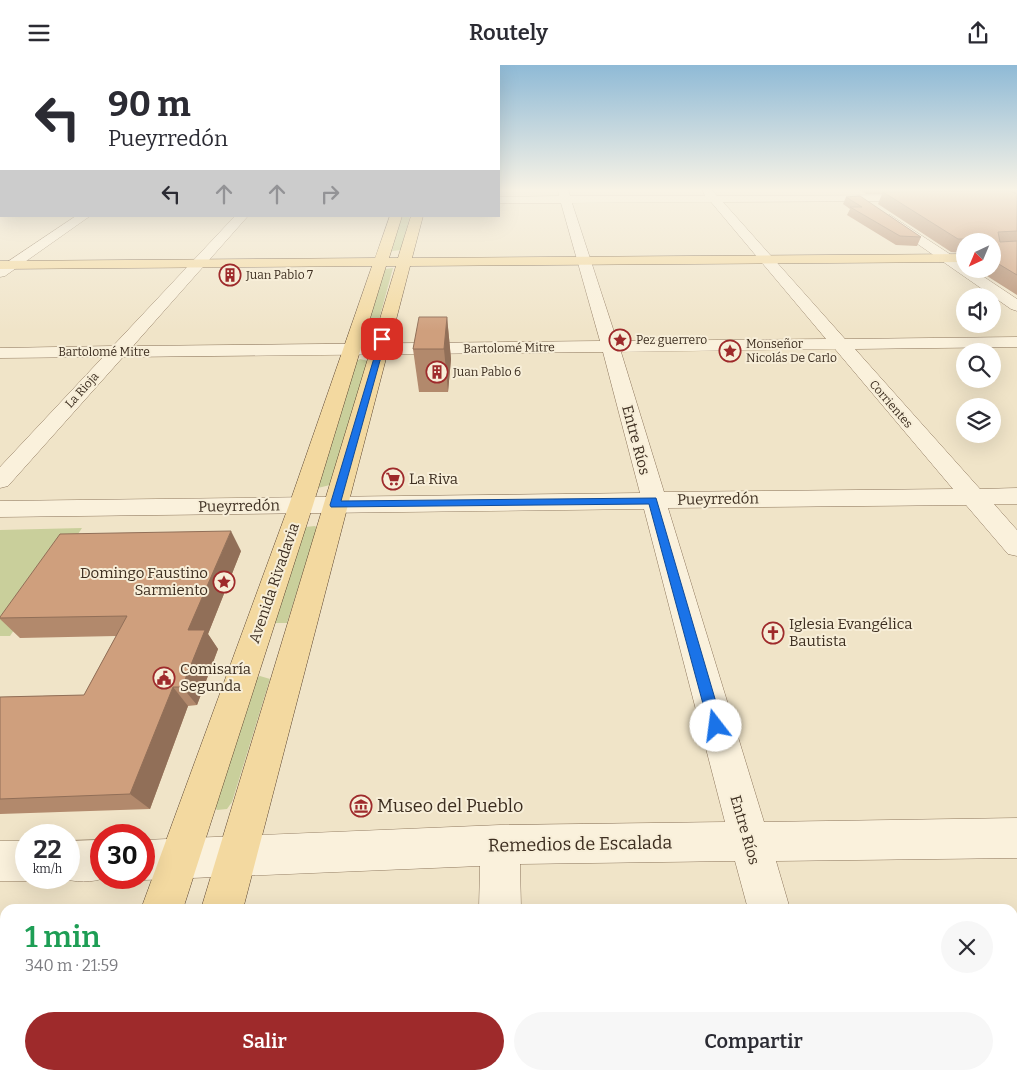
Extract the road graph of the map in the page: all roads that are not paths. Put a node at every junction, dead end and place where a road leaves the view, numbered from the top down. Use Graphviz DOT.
graph roads {
  1 [pos="51,236"];
  2 [pos="224,236"];
  3 [pos="389,236"];
  4 [pos="411,236"];
  5 [pos="576,236"];
  6 [pos="746,236"];
  7 [pos="914,236"];
  8 [pos="956,252"];
  9 [pos="941,255"];
  10 [pos="763,256"];
  11 [pos="582,257"];
  12 [pos="956,257"];
  13 [pos="381,259"];
  14 [pos="405,259"];
  15 [pos="202,260"];
  16 [pos="7,264"];
  17 [pos="1017,306"];
  18 [pos="1017,342"];
  19 [pos="839,344"];
  20 [pos="610,346"];
  21 [pos="380,349"];
  22 [pos="353,350"];
  23 [pos="116,352"];
  24 [pos="0,353"];
  25 [pos="0,481"];
  26 [pos="1017,496"];
  27 [pos="972,497"];
  28 [pos="653,500"];
  29 [pos="301,505"];
  30 [pos="335,505"];
  31 [pos="0,509"];
  32 [pos="1017,547"];
  33 [pos="251,648"];
  34 [pos="294,649"];
  35 [pos="1017,839"];
  36 [pos="748,841"];
  37 [pos="500,845"];
  38 [pos="237,856"];
  39 [pos="162,860"];
  40 [pos="0,861"];
  41 [pos="15,861"];
  42 [pos="162,904"];
  43 [pos="223,904"];
  44 [pos="500,904"];
  45 [pos="767,904"];
  1 -- 16 [label="street"];
  2 -- 15 [label="street, La Rioja"];
  3 -- 13 [label="main road, Avenida Rivadavia"];
  4 -- 14 [label="main road"];
  5 -- 11 [label="street, Entre Ríos"];
  6 -- 10 [label="street, Corrientes"];
  7 -- 9 [label="street"];
  8 -- 9 [label="main road"];
  9 -- 10 [label="main road"];
  9 -- 12 [label="main road"];
  9 -- 17 [label="street"];
  10 -- 11 [label="main road"];
  10 -- 19 [label="street, Corrientes"];
  11 -- 14 [label="main road"];
  11 -- 20 [label="street, Entre Ríos"];
  13 -- 14 [label="main road"];
  13 -- 15 [label="main road"];
  13 -- 22 [label="main road, Avenida Rivadavia"];
  14 -- 21 [label="main road"];
  15 -- 16 [label="main road"];
  15 -- 23 [label="street, La Rioja"];
  18 -- 19 [label="street, Bartolomé Mitre"];
  19 -- 20 [label="street, Bartolomé Mitre"];
  19 -- 27 [label="street, Corrientes"];
  20 -- 21 [label="street, Bartolomé Mitre"];
  20 -- 28 [label="street, Entre Ríos"];
  21 -- 22 [label="street, Bartolomé Mitre"];
  21 -- 30 [label="main road"];
  22 -- 23 [label="street, Bartolomé Mitre"];
  22 -- 29 [label="main road, Avenida Rivadavia"];
  23 -- 24 [label="street, Bartolomé Mitre"];
  23 -- 25 [label="street, La Rioja"];
  26 -- 27 [label="street, Pueyrredón"];
  27 -- 28 [label="street, Pueyrredón"];
  27 -- 32 [label="street, Corrientes"];
  28 -- 30 [label="street, Pueyrredón"];
  28 -- 36 [label="street, Entre Ríos"];
  29 -- 30 [label="street, Pueyrredón"];
  29 -- 31 [label="street, Pueyrredón"];
  29 -- 33 [label="main road, Avenida Rivadavia"];
  30 -- 34 [label="main road"];
  33 -- 34 [label="main road"];
  33 -- 39 [label="main road, Avenida Rivadavia"];
  34 -- 38 [label="main road"];
  35 -- 36 [label="street, Remedios de Escalada"];
  36 -- 37 [label="street, Remedios de Escalada"];
  36 -- 45 [label="street, Entre Ríos"];
  37 -- 38 [label="street, Remedios de Escalada"];
  37 -- 44 [label="street"];
  38 -- 39 [label="street, Remedios de Escalada"];
  38 -- 43 [label="main road"];
  39 -- 42 [label="main road, Avenida Rivadavia"];
  40 -- 41 [label="street"];
}
